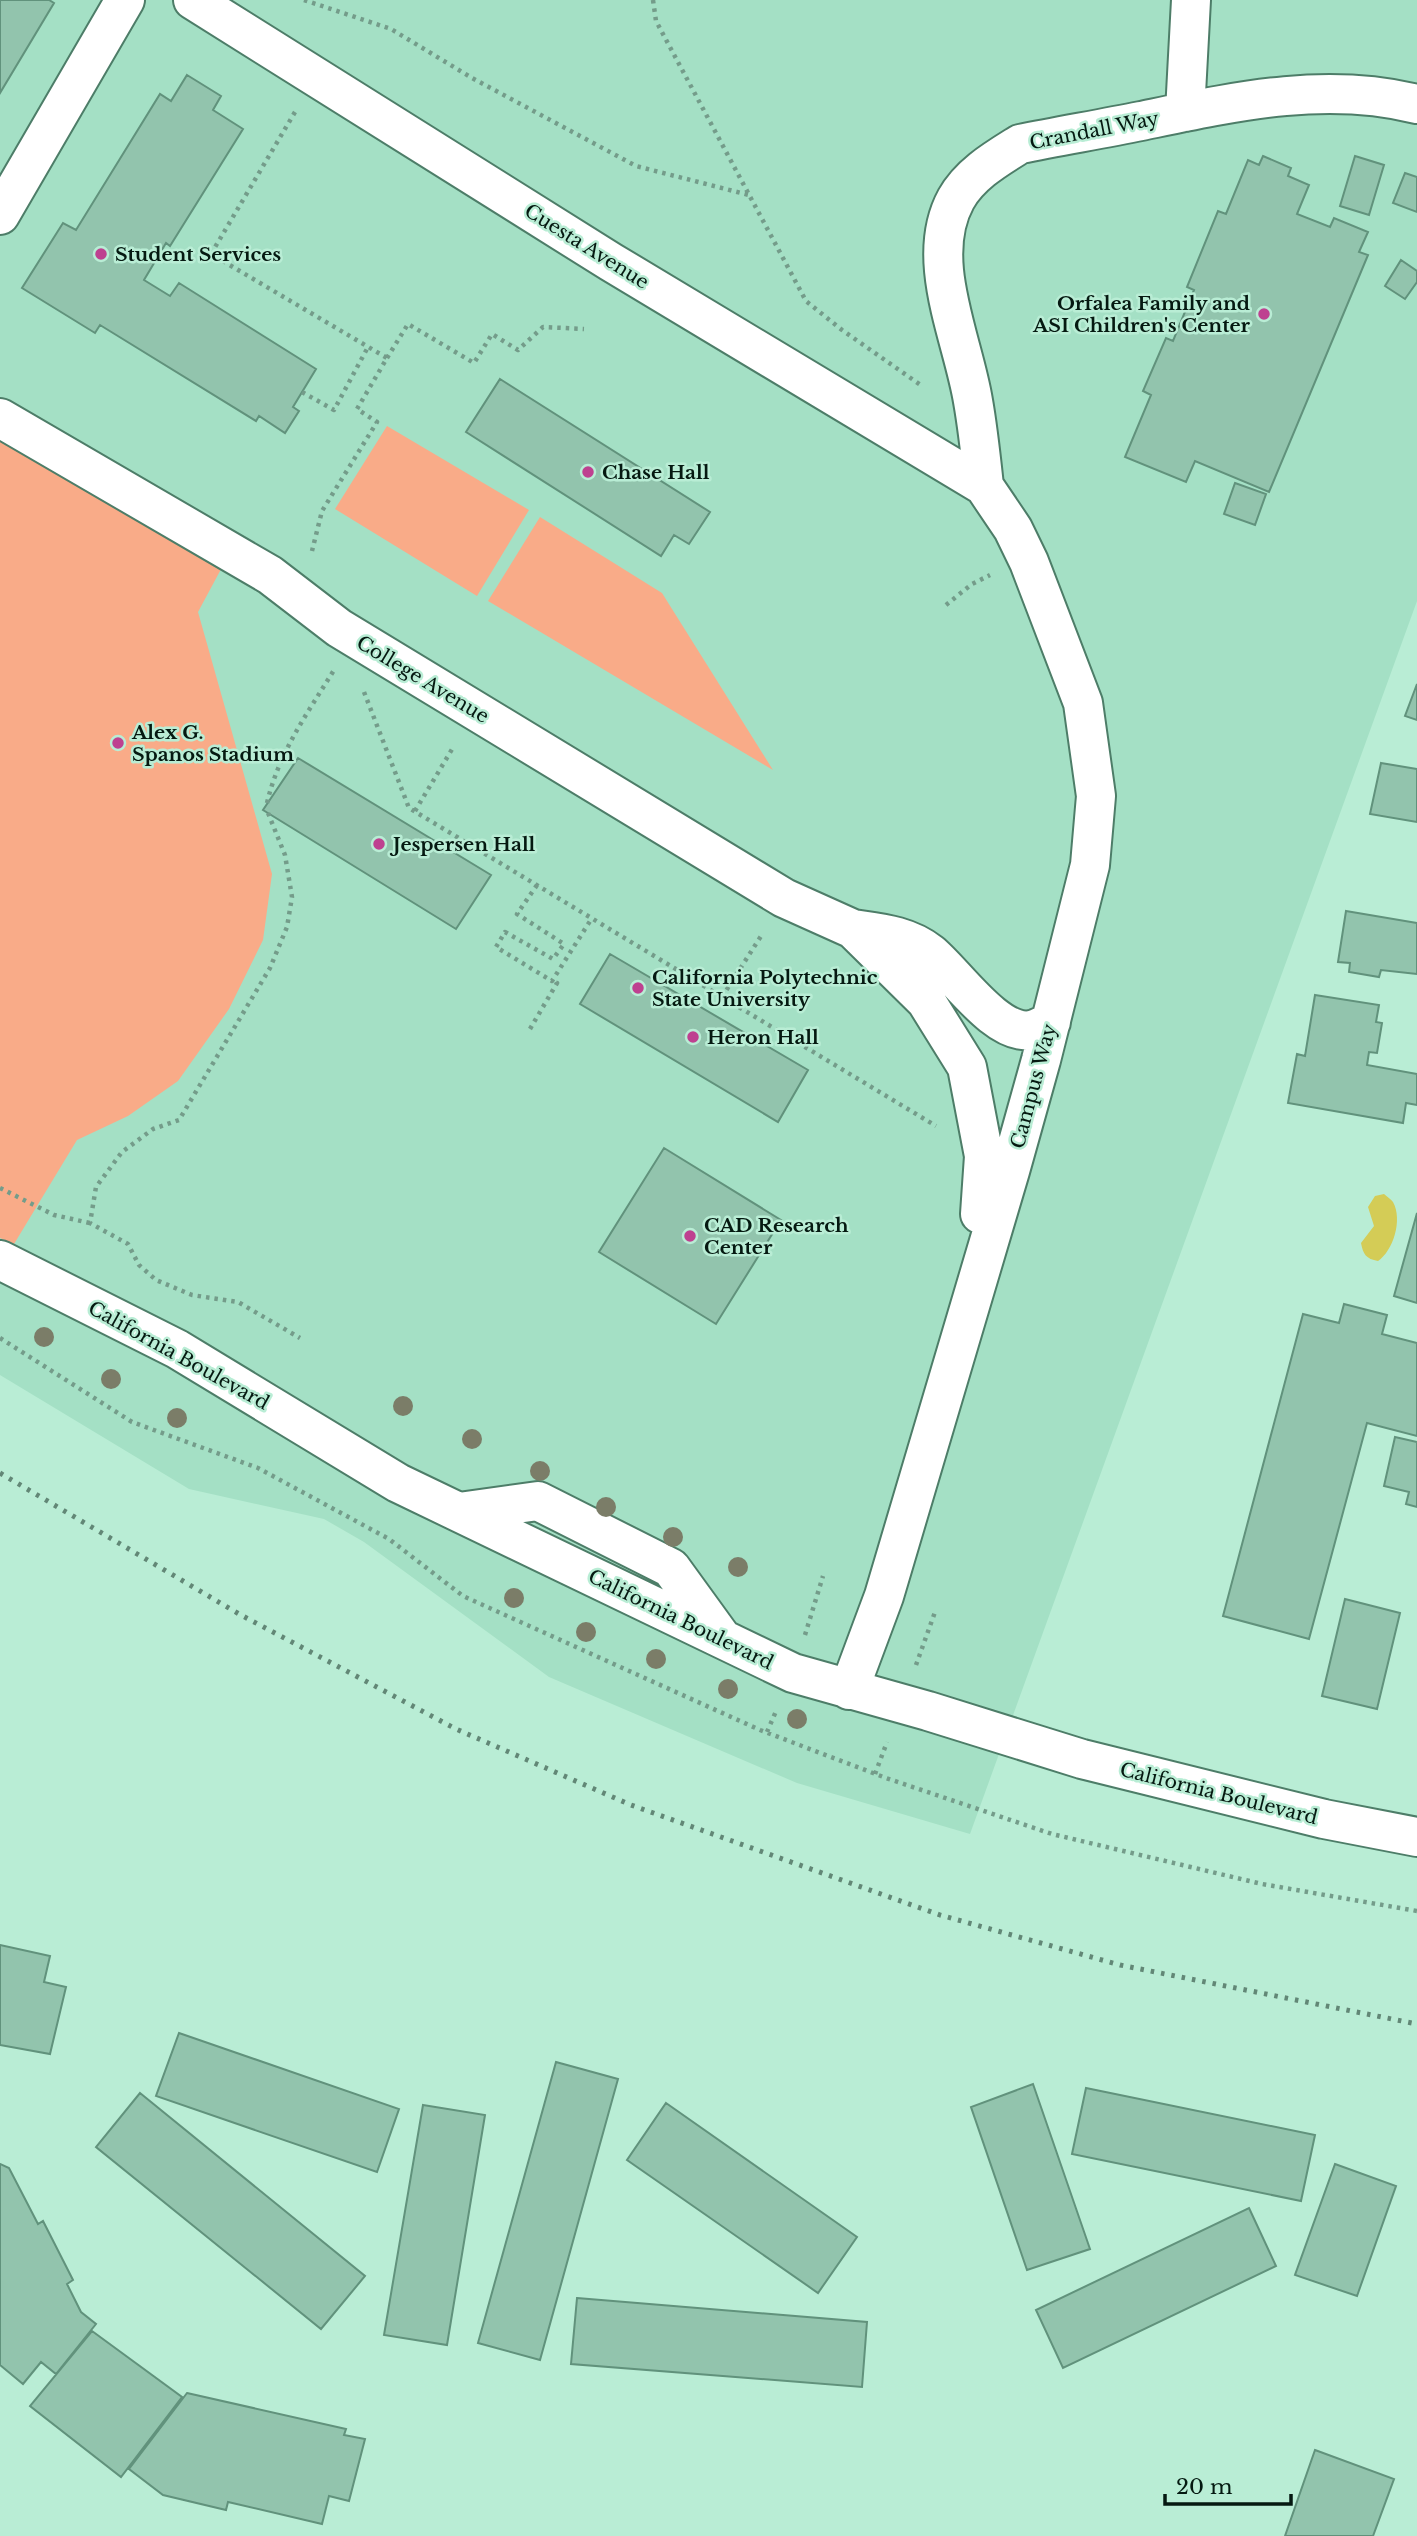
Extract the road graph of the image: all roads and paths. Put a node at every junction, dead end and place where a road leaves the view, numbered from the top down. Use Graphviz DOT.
graph roads {
  1 [pos="125,0"];
  2 [pos="193,0"];
  3 [pos="304,0"];
  4 [pos="653,0"];
  5 [pos="1191,0"];
  6 [pos="316,76"];
  7 [pos="1417,104"];
  8 [pos="1185,111"];
  9 [pos="749,195"];
  10 [pos="0,215"];
  11 [pos="584,329"];
  12 [pos="368,347"];
  13 [pos="387,358"];
  14 [pos="922,386"];
  15 [pos="302,392"];
  16 [pos="0,418"];
  17 [pos="984,486"];
  18 [pos="312,551"];
  19 [pos="994,573"];
  20 [pos="946,605"];
  21 [pos="335,669"];
  22 [pos="360,680"];
  23 [pos="475,710"];
  24 [pos="267,803"];
  25 [pos="415,811"];
  26 [pos="268,813"];
  27 [pos="537,885"];
  28 [pos="784,898"];
  29 [pos="592,918"];
  30 [pos="853,929"];
  31 [pos="552,981"];
  32 [pos="722,997"];
  33 [pos="1051,1022"];
  34 [pos="530,1029"];
  35 [pos="939,1128"];
  36 [pos="0,1188"];
  37 [pos="90,1223"];
  38 [pos="0,1260"];
  39 [pos="975,1283"];
  40 [pos="300,1338"];
  41 [pos="849,1690"];
  42 [pos="1417,1837"];
  1 -- 10 [label="street"];
  2 -- 6 [label="street, Cuesta Avenue"];
  3 -- 9 [label="path"];
  4 -- 9 [label="path"];
  5 -- 8 [label="street"];
  6 -- 12 [label="path"];
  6 -- 17 [label="street, Cuesta Avenue"];
  7 -- 8 [label="street, Crandall Way"];
  8 -- 17 [label="street, Crandall Way"];
  9 -- 14 [label="path"];
  11 -- 13 [label="path"];
  12 -- 13 [label="path"];
  12 -- 15 [label="path"];
  13 -- 18 [label="path"];
  16 -- 23 [label="street, College Avenue"];
  17 -- 33 [label="street, Campus Way"];
  19 -- 20 [label="path"];
  21 -- 24 [label="path"];
  22 -- 25 [label="path"];
  23 -- 25 [label="path"];
  23 -- 28 [label="street, College Avenue"];
  25 -- 27 [label="path"];
  26 -- 37 [label="path"];
  27 -- 29 [label="path"];
  27 -- 31 [label="path"];
  28 -- 30 [label="street, College Avenue"];
  28 -- 32 [label="path"];
  29 -- 31 [label="path"];
  29 -- 32 [label="path"];
  30 -- 33 [label="street, College Avenue"];
  30 -- 39 [label="street, College Avenue"];
  31 -- 34 [label="path"];
  32 -- 35 [label="path"];
  33 -- 39 [label="street, Campus Way"];
  36 -- 37 [label="path"];
  37 -- 40 [label="path"];
  38 -- 41 [label="street, California Boulevard"];
  39 -- 41 [label="street, Campus Way"];
  41 -- 42 [label="street, California Boulevard"];
}
